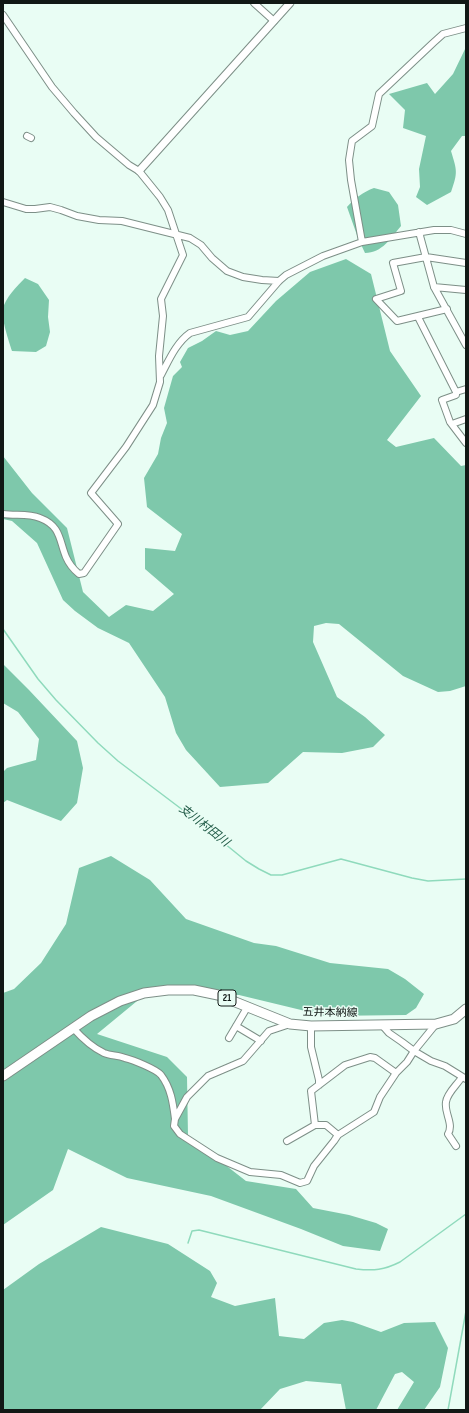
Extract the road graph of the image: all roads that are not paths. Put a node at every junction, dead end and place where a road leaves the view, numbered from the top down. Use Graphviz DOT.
graph roads {
  1 [pos="254,3"];
  2 [pos="290,3"];
  3 [pos="3,15"];
  4 [pos="274,21"];
  5 [pos="466,28"];
  6 [pos="139,171"];
  7 [pos="3,202"];
  8 [pos="419,232"];
  9 [pos="176,234"];
  10 [pos="466,234"];
  11 [pos="362,242"];
  12 [pos="426,257"];
  13 [pos="466,263"];
  14 [pos="279,281"];
  15 [pos="434,287"];
  16 [pos="466,290"];
  17 [pos="447,309"];
  18 [pos="418,317"];
  19 [pos="466,345"];
  20 [pos="161,375"];
  21 [pos="466,388"];
  22 [pos="456,392"];
  23 [pos="466,419"];
  24 [pos="452,424"];
  25 [pos="466,443"];
  26 [pos="3,514"];
  27 [pos="248,1006"];
  28 [pos="466,1009"];
  29 [pos="290,1024"];
  30 [pos="436,1024"];
  31 [pos="382,1025"];
  32 [pos="236,1026"];
  33 [pos="311,1026"];
  34 [pos="73,1028"];
  35 [pos="229,1038"];
  36 [pos="261,1041"];
  37 [pos="414,1051"];
  38 [pos="396,1073"];
  39 [pos="3,1076"];
  40 [pos="464,1078"];
  41 [pos="319,1085"];
  42 [pos="175,1119"];
  43 [pos="315,1125"];
  44 [pos="338,1135"];
  45 [pos="287,1141"];
  46 [pos="456,1146"];
  1 -- 4 [label="street"];
  2 -- 4 [label="street"];
  3 -- 6 [label="street"];
  4 -- 6 [label="street"];
  5 -- 11 [label="street"];
  6 -- 9 [label="street"];
  7 -- 9 [label="street"];
  8 -- 10 [label="street"];
  8 -- 11 [label="street"];
  8 -- 12 [label="street"];
  9 -- 14 [label="street"];
  9 -- 20 [label="street"];
  11 -- 14 [label="street"];
  12 -- 13 [label="street"];
  12 -- 15 [label="street"];
  12 -- 18 [label="street"];
  14 -- 20 [label="street"];
  15 -- 16 [label="street"];
  15 -- 17 [label="street"];
  17 -- 18 [label="street"];
  17 -- 19 [label="street"];
  18 -- 22 [label="street"];
  20 -- 26 [label="street"];
  21 -- 22 [label="street"];
  22 -- 24 [label="street"];
  23 -- 24 [label="street"];
  24 -- 25 [label="street"];
  27 -- 29 [label="main road, 五井本納線 / 21"];
  27 -- 32 [label="street"];
  27 -- 34 [label="main road, 五井本納線 / 21"];
  28 -- 30 [label="main road, 五井本納線 / 21"];
  29 -- 33 [label="main road, 五井本納線 / 21"];
  29 -- 36 [label="street"];
  30 -- 31 [label="main road, 五井本納線 / 21"];
  30 -- 37 [label="street"];
  31 -- 33 [label="main road, 五井本納線 / 21"];
  31 -- 37 [label="street"];
  32 -- 35 [label="street"];
  32 -- 36 [label="street"];
  33 -- 41 [label="street"];
  34 -- 39 [label="main road, 五井本納線 / 21"];
  34 -- 42 [label="street"];
  36 -- 42 [label="street"];
  37 -- 38 [label="street"];
  37 -- 40 [label="street"];
  38 -- 41 [label="street"];
  38 -- 44 [label="street"];
  40 -- 46 [label="street"];
  41 -- 43 [label="street"];
  42 -- 44 [label="street"];
  43 -- 44 [label="street"];
  43 -- 45 [label="street"];
}
